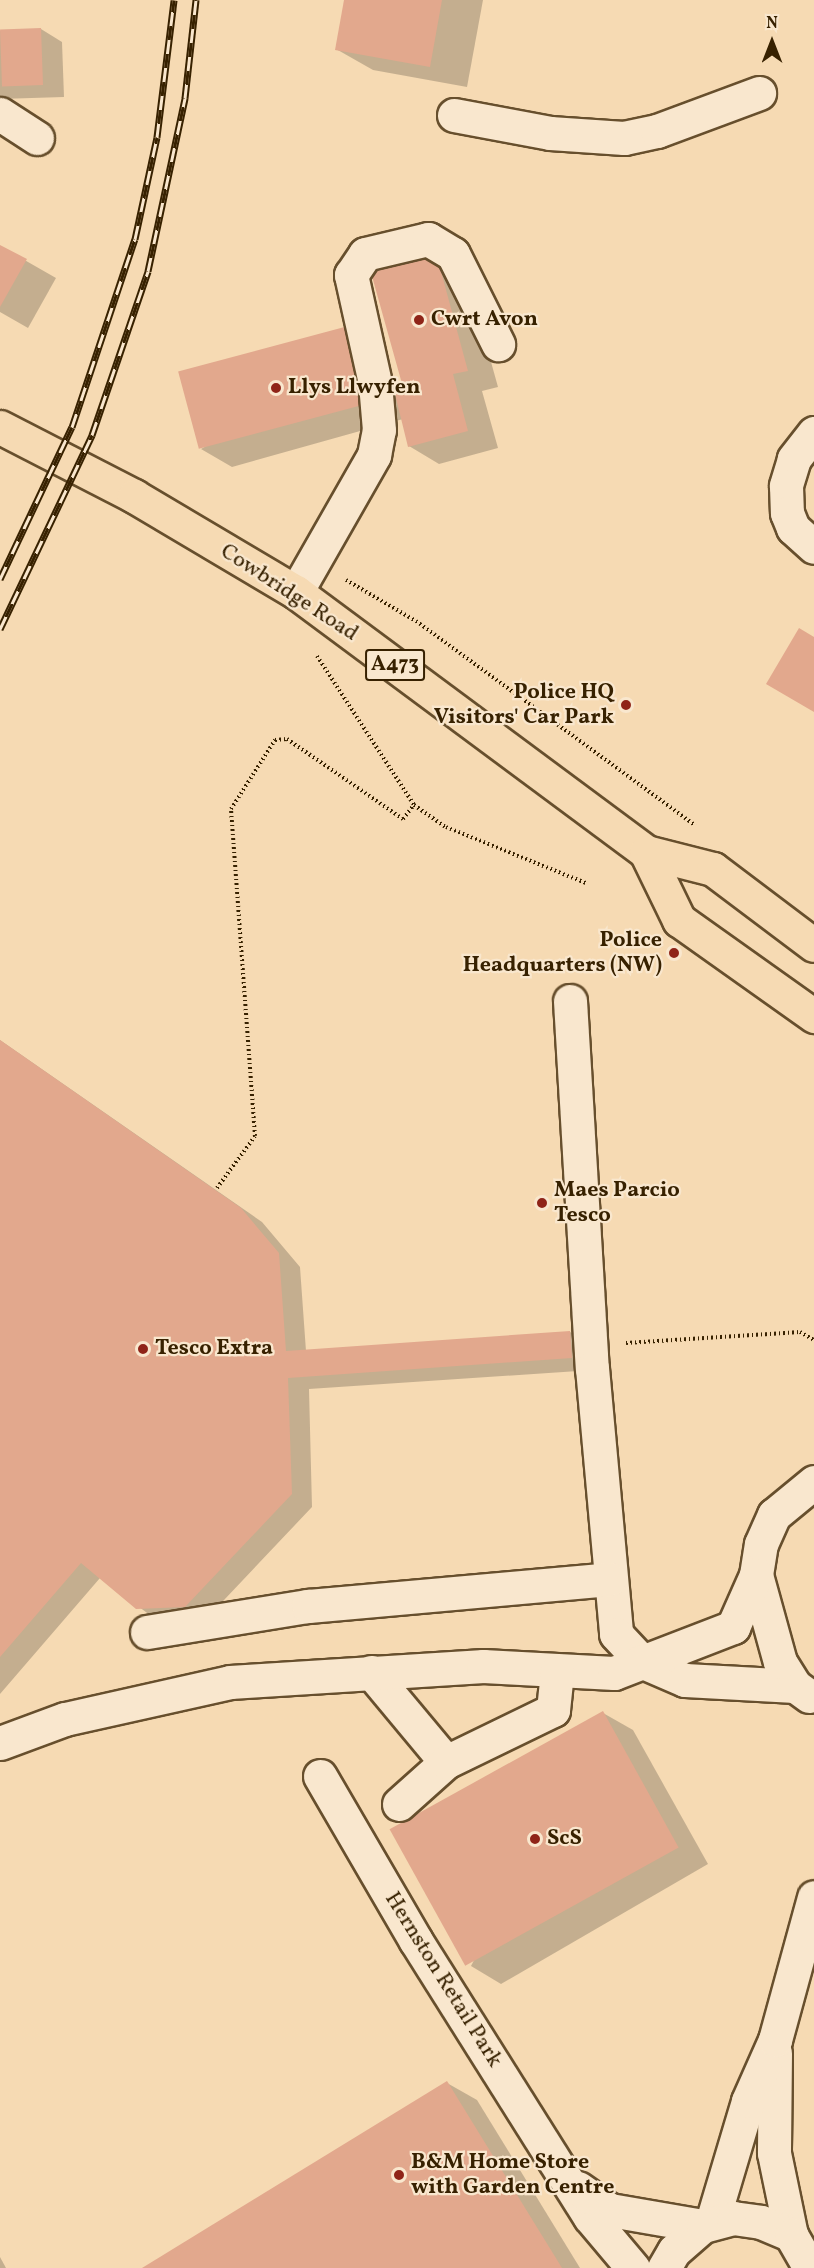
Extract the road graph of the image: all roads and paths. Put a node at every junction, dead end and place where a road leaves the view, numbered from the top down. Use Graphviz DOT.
graph roads {
  1 [pos="759,93"];
  2 [pos="0,114"];
  3 [pos="454,116"];
  4 [pos="37,138"];
  5 [pos="498,344"];
  6 [pos="0,427"];
  7 [pos="814,433"];
  8 [pos="814,547"];
  9 [pos="296,592"];
  10 [pos="309,649"];
  11 [pos="414,805"];
  12 [pos="646,852"];
  13 [pos="586,883"];
  14 [pos="814,945"];
  15 [pos="570,1001"];
  16 [pos="814,1016"];
  17 [pos="217,1188"];
  18 [pos="814,1340"];
  19 [pos="591,1345"];
  20 [pos="811,1488"];
  21 [pos="756,1575"];
  22 [pos="610,1579"];
  23 [pos="147,1632"];
  24 [pos="641,1661"];
  25 [pos="556,1671"];
  26 [pos="371,1672"];
  27 [pos="808,1697"];
  28 [pos="0,1743"];
  29 [pos="446,1762"];
  30 [pos="320,1776"];
  31 [pos="399,1804"];
  32 [pos="814,1897"];
  33 [pos="775,2040"];
  34 [pos="569,2182"];
  35 [pos="707,2224"];
  36 [pos="804,2250"];
  37 [pos="633,2268"];
  38 [pos="664,2268"];
  1 -- 3 [label="street"];
  2 -- 4 [label="street"];
  5 -- 9 [label="street"];
  6 -- 9 [label="main road, Cowbridge Road / A473"];
  7 -- 8 [label="street"];
  9 -- 12 [label="main road, Cowbridge Road / A473"];
  10 -- 11 [label="path"];
  11 -- 13 [label="path"];
  11 -- 17 [label="path"];
  12 -- 14 [label="main road, Cowbridge Road / A473"];
  12 -- 16 [label="main road, Cowbridge Road / A473"];
  15 -- 19 [label="street"];
  18 -- 19 [label="path"];
  19 -- 22 [label="street"];
  20 -- 21 [label="street"];
  21 -- 24 [label="street"];
  21 -- 27 [label="street"];
  22 -- 23 [label="street"];
  22 -- 24 [label="street"];
  24 -- 25 [label="street"];
  24 -- 27 [label="street"];
  25 -- 26 [label="street"];
  25 -- 29 [label="street"];
  26 -- 28 [label="street"];
  26 -- 29 [label="street"];
  29 -- 31 [label="street"];
  30 -- 34 [label="street, Hernston Retail Park"];
  32 -- 33 [label="street"];
  33 -- 35 [label="street"];
  33 -- 36 [label="street"];
  34 -- 35 [label="street, Hernston Retail Park"];
  34 -- 37 [label="street, Hernston Retail Park"];
  35 -- 36 [label="street, Hernston Retail Park"];
  35 -- 38 [label="street"];
}
